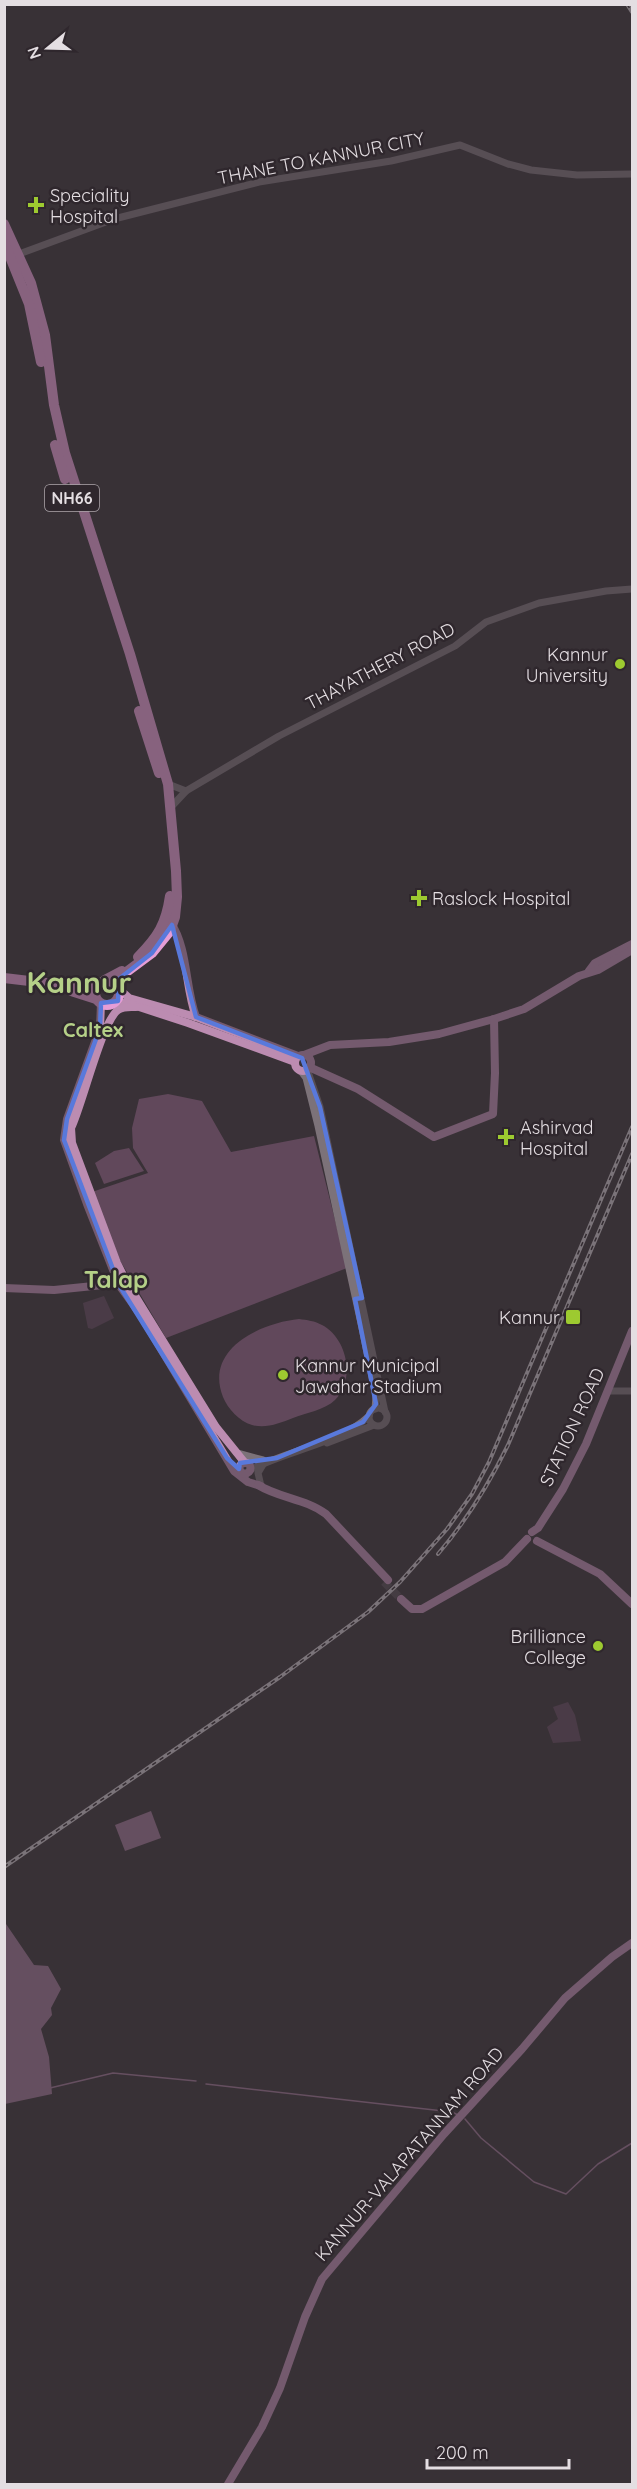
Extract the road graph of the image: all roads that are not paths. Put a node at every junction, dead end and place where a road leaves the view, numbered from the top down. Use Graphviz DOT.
graph roads {
  1 [pos="633,174"];
  2 [pos="4,224"];
  3 [pos="4,242"];
  4 [pos="12,255"];
  5 [pos="633,589"];
  6 [pos="165,784"];
  7 [pos="186,791"];
  8 [pos="171,806"];
  9 [pos="170,921"];
  10 [pos="633,944"];
  11 [pos="633,950"];
  12 [pos="589,971"];
  13 [pos="4,978"];
  14 [pos="101,982"];
  15 [pos="4,983"];
  16 [pos="117,986"];
  17 [pos="66,988"];
  18 [pos="95,999"];
  19 [pos="114,1003"];
  20 [pos="136,1007"];
  21 [pos="196,1017"];
  22 [pos="494,1019"];
  23 [pos="104,1028"];
  24 [pos="302,1063"];
  25 [pos="115,1275"];
  26 [pos="123,1283"];
  27 [pos="100,1287"];
  28 [pos="4,1288"];
  29 [pos="358,1299"];
  30 [pos="632,1336"];
  31 [pos="633,1390"];
  32 [pos="608,1391"];
  33 [pos="375,1409"];
  34 [pos="385,1412"];
  35 [pos="369,1416"];
  36 [pos="374,1425"];
  37 [pos="318,1444"];
  38 [pos="235,1452"];
  39 [pos="227,1458"];
  40 [pos="263,1462"];
  41 [pos="246,1468"];
  42 [pos="261,1486"];
  43 [pos="534,1536"];
  44 [pos="386,1581"];
  45 [pos="402,1599"];
  46 [pos="633,1604"];
  47 [pos="633,1943"];
  48 [pos="228,2484"];
  1 -- 4 [label="street, THANE TO KANNUR CITY"];
  2 -- 4 [label="highway, NH66"];
  3 -- 4 [label="highway, NH66"];
  4 -- 6 [label="highway, NH66"];
  5 -- 7 [label="street, THAYATHERY ROAD"];
  6 -- 7 [label="street"];
  6 -- 8 [label="highway, NH66"];
  6 -- 9 [label="highway, NH66"];
  7 -- 8 [label="street, THAYATHERY ROAD"];
  8 -- 9 [label="highway, NH66"];
  9 -- 14 [label="highway, NH66"];
  9 -- 16 [label="highway, NH66"];
  9 -- 21 [label="main road"];
  10 -- 12 [label="main road"];
  11 -- 12 [label="main road"];
  12 -- 22 [label="main road"];
  13 -- 17 [label="highway"];
  14 -- 16 [label="highway"];
  14 -- 17 [label="highway"];
  14 -- 18 [label="highway"];
  15 -- 17 [label="highway"];
  16 -- 19 [label="highway"];
  16 -- 21 [label="main road"];
  17 -- 18 [label="highway"];
  18 -- 19 [label="highway"];
  18 -- 23 [label="main road"];
  18 -- 23 [label="main road"];
  19 -- 20 [label="main road"];
  19 -- 23 [label="main road"];
  20 -- 23 [label="main road"];
  20 -- 24 [label="main road"];
  21 -- 24 [label="main road"];
  22 -- 24 [label="main road"];
  22 -- 24 [label="main road"];
  23 -- 25 [label="main road"];
  23 -- 26 [label="main road"];
  24 -- 29 [label="street"];
  25 -- 26 [label="main road"];
  25 -- 27 [label="main road"];
  26 -- 27 [label="main road"];
  26 -- 38 [label="main road"];
  26 -- 39 [label="main road"];
  27 -- 28 [label="main road"];
  29 -- 33 [label="street"];
  29 -- 34 [label="street"];
  30 -- 32 [label="main road, STATION ROAD"];
  31 -- 32 [label="street"];
  32 -- 43 [label="main road, STATION ROAD"];
  33 -- 34 [label="street"];
  33 -- 35 [label="street"];
  34 -- 36 [label="street"];
  35 -- 36 [label="street"];
  35 -- 37 [label="street"];
  36 -- 37 [label="street"];
  37 -- 40 [label="street"];
  38 -- 40 [label="street"];
  38 -- 41 [label="main road"];
  39 -- 41 [label="main road"];
  39 -- 42 [label="main road"];
  40 -- 41 [label="street"];
  40 -- 42 [label="street"];
  41 -- 42 [label="main road"];
  42 -- 44 [label="main road"];
  43 -- 45 [label="main road, STATION ROAD"];
  43 -- 46 [label="main road"];
  47 -- 48 [label="main road, KANNUR-VALAPATANNAM ROAD"];
}
